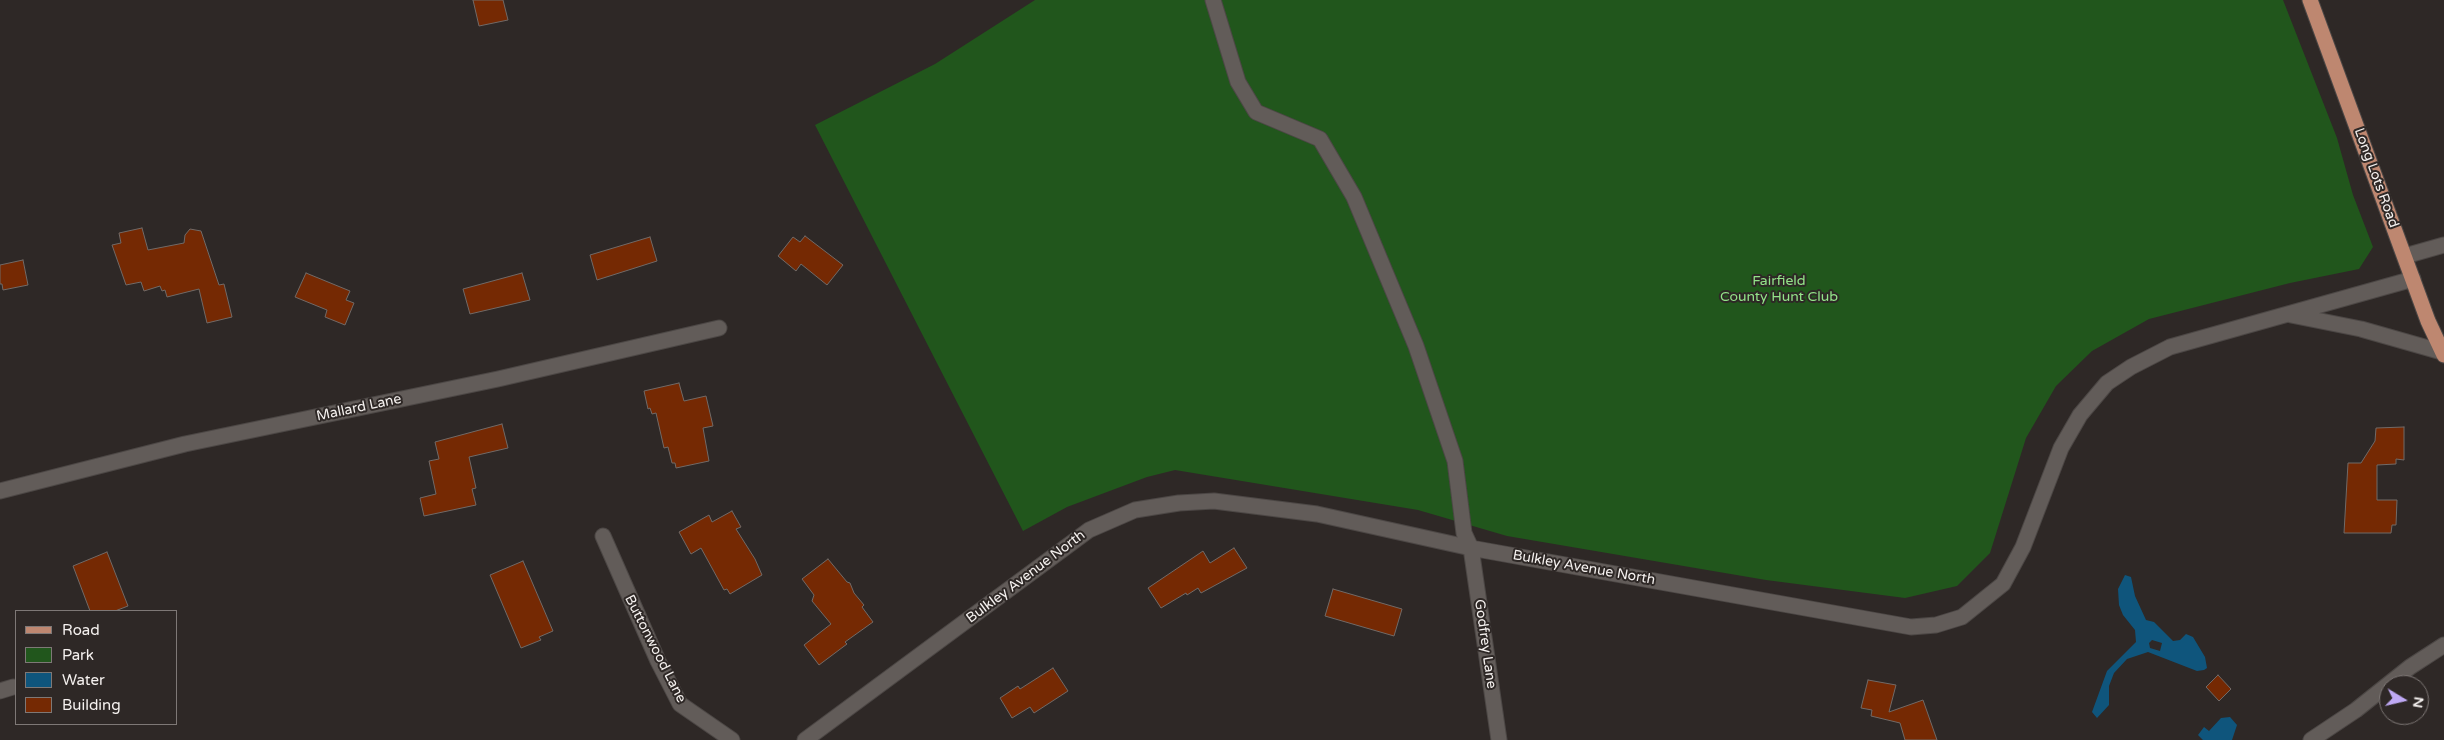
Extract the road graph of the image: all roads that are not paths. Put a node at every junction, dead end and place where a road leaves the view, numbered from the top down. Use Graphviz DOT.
graph roads {
  1 [pos="1213,0"];
  2 [pos="2310,0"];
  3 [pos="2444,245"];
  4 [pos="2405,256"];
  5 [pos="2413,279"];
  6 [pos="2287,314"];
  7 [pos="719,328"];
  8 [pos="2443,353"];
  9 [pos="0,491"];
  10 [pos="603,536"];
  11 [pos="1471,548"];
  12 [pos="2444,646"];
  13 [pos="732,740"];
  14 [pos="805,740"];
  15 [pos="1499,740"];
  16 [pos="2311,740"];
  1 -- 11 [label="street, Godfrey Lane"];
  2 -- 4 [label="main road, Long Lots Road"];
  3 -- 4 [label="street"];
  4 -- 5 [label="main road, Long Lots Road"];
  5 -- 6 [label="street, Bulkley Avenue North"];
  5 -- 8 [label="main road, Long Lots Road"];
  6 -- 8 [label="street, Bulkley Avenue North"];
  6 -- 11 [label="street, Bulkley Avenue North"];
  7 -- 9 [label="street, Mallard Lane"];
  10 -- 13 [label="street, Buttonwood Lane"];
  11 -- 14 [label="street, Bulkley Avenue North"];
  11 -- 15 [label="street, Godfrey Lane"];
  12 -- 16 [label="street"];
}
